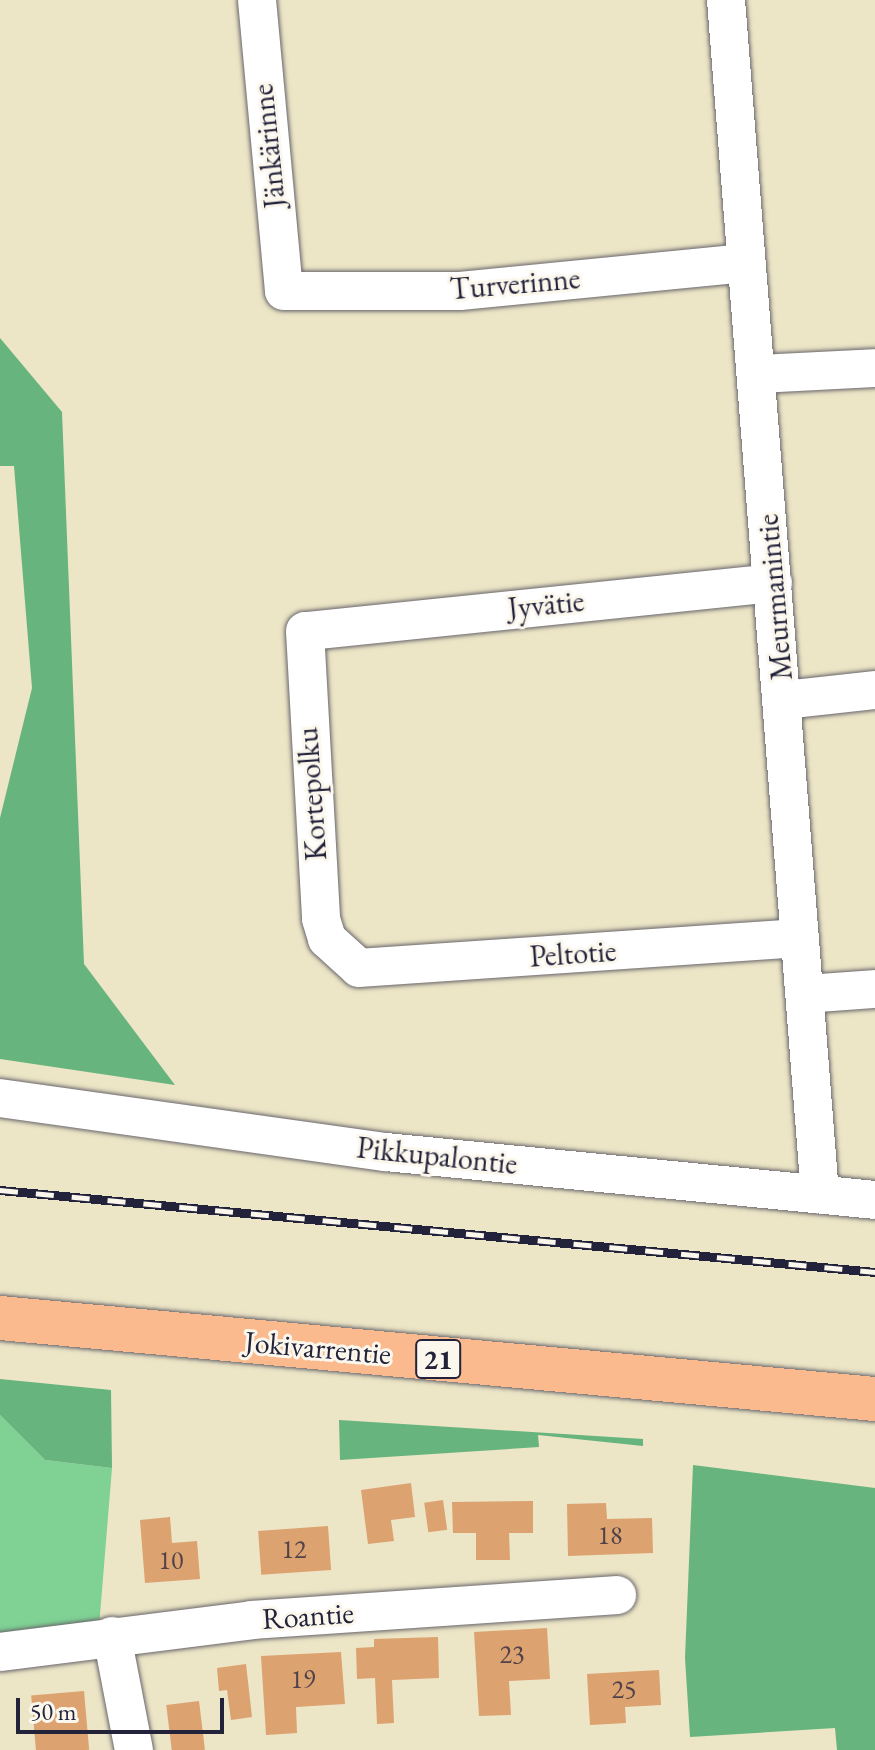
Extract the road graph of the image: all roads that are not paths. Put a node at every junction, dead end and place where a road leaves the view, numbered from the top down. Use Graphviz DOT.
graph roads {
  1 [pos="257,0"];
  2 [pos="726,0"];
  3 [pos="746,263"];
  4 [pos="284,291"];
  5 [pos="875,368"];
  6 [pos="758,374"];
  7 [pos="773,583"];
  8 [pos="318,628"];
  9 [pos="875,690"];
  10 [pos="784,700"];
  11 [pos="799,938"];
  12 [pos="348,961"];
  13 [pos="875,989"];
  14 [pos="805,994"];
  15 [pos="0,1098"];
  16 [pos="820,1194"];
  17 [pos="875,1200"];
  18 [pos="0,1318"];
  19 [pos="875,1399"];
  20 [pos="617,1595"];
  21 [pos="112,1636"];
  22 [pos="0,1652"];
  23 [pos="134,1750"];
  1 -- 4 [label="street, Jänkärinne"];
  2 -- 3 [label="street, Meurmanintie"];
  3 -- 4 [label="street, Turverinne"];
  3 -- 6 [label="street, Meurmanintie"];
  5 -- 6 [label="street"];
  6 -- 7 [label="street, Meurmanintie"];
  7 -- 8 [label="street, Jyvätie"];
  7 -- 10 [label="street, Meurmanintie"];
  8 -- 12 [label="street, Kortepolku"];
  9 -- 10 [label="street"];
  10 -- 11 [label="street, Meurmanintie"];
  11 -- 12 [label="street, Peltotie"];
  11 -- 14 [label="street, Meurmanintie"];
  13 -- 14 [label="street"];
  14 -- 16 [label="street, Meurmanintie"];
  15 -- 16 [label="street, Pikkupalontie"];
  16 -- 17 [label="street, Pikkupalontie"];
  18 -- 19 [label="highway, Jokivarrentie / 21"];
  20 -- 21 [label="street, Roantie"];
  21 -- 22 [label="street, Roantie"];
  21 -- 23 [label="street"];
}
